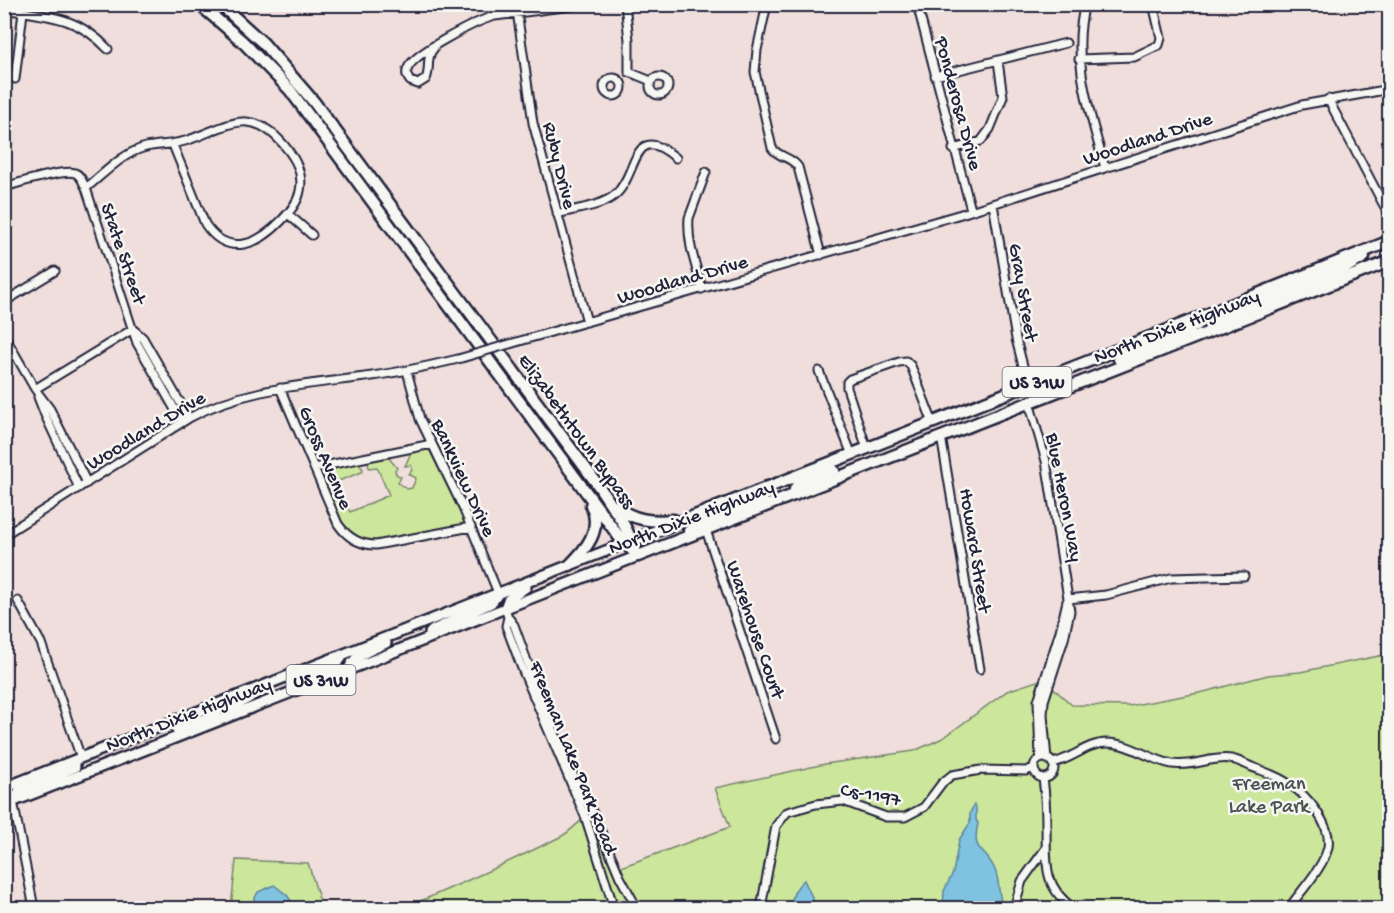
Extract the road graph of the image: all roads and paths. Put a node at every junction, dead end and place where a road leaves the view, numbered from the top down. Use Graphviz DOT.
graph roads {
  1 [pos="199,4"];
  2 [pos="220,4"];
  3 [pos="516,4"];
  4 [pos="586,4"];
  5 [pos="625,4"];
  6 [pos="767,4"];
  7 [pos="917,4"];
  8 [pos="1085,4"];
  9 [pos="1153,4"];
  10 [pos="4,9"];
  11 [pos="23,12"];
  12 [pos="518,14"];
  13 [pos="1065,43"];
  14 [pos="434,48"];
  15 [pos="108,49"];
  16 [pos="1080,59"];
  17 [pos="998,61"];
  18 [pos="629,72"];
  19 [pos="935,76"];
  20 [pos="15,79"];
  21 [pos="619,80"];
  22 [pos="651,81"];
  23 [pos="1389,89"];
  24 [pos="1328,99"];
  25 [pos="173,145"];
  26 [pos="953,148"];
  27 [pos="676,158"];
  28 [pos="1105,168"];
  29 [pos="706,172"];
  30 [pos="4,187"];
  31 [pos="86,188"];
  32 [pos="993,204"];
  33 [pos="971,210"];
  34 [pos="288,214"];
  35 [pos="557,214"];
  36 [pos="1389,217"];
  37 [pos="312,235"];
  38 [pos="1387,242"];
  39 [pos="821,255"];
  40 [pos="1389,261"];
  41 [pos="55,271"];
  42 [pos="1293,279"];
  43 [pos="702,289"];
  44 [pos="4,302"];
  45 [pos="1286,303"];
  46 [pos="1206,315"];
  47 [pos="587,322"];
  48 [pos="133,329"];
  49 [pos="4,335"];
  50 [pos="1180,342"];
  51 [pos="407,371"];
  52 [pos="819,371"];
  53 [pos="1028,385"];
  54 [pos="280,388"];
  55 [pos="35,389"];
  56 [pos="1029,402"];
  57 [pos="185,420"];
  58 [pos="933,423"];
  59 [pos="941,436"];
  60 [pos="891,440"];
  61 [pos="432,444"];
  62 [pos="867,449"];
  63 [pos="852,455"];
  64 [pos="314,468"];
  65 [pos="861,468"];
  66 [pos="87,483"];
  67 [pos="598,485"];
  68 [pos="582,486"];
  69 [pos="767,487"];
  70 [pos="79,488"];
  71 [pos="795,495"];
  72 [pos="684,519"];
  73 [pos="471,527"];
  74 [pos="706,530"];
  75 [pos="4,535"];
  76 [pos="681,540"];
  77 [pos="629,542"];
  78 [pos="638,556"];
  79 [pos="568,566"];
  80 [pos="1244,576"];
  81 [pos="498,593"];
  82 [pos="1068,599"];
  83 [pos="18,601"];
  84 [pos="506,613"];
  85 [pos="441,616"];
  86 [pos="428,638"];
  87 [pos="344,654"];
  88 [pos="350,669"];
  89 [pos="980,669"];
  90 [pos="302,671"];
  91 [pos="226,700"];
  92 [pos="235,714"];
  93 [pos="158,728"];
  94 [pos="776,739"];
  95 [pos="142,751"];
  96 [pos="81,758"];
  97 [pos="1046,760"];
  98 [pos="1034,768"];
  99 [pos="1043,778"];
  100 [pos="4,788"];
  101 [pos="9,803"];
  102 [pos="1046,848"];
  103 [pos="630,894"];
  104 [pos="34,909"];
  105 [pos="614,909"];
  106 [pos="637,909"];
  107 [pos="642,909"];
  108 [pos="761,909"];
  109 [pos="1014,909"];
  110 [pos="1073,909"];
  111 [pos="1289,909"];
  1 -- 68 [label="highway, Elizabethtown Bypass"];
  2 -- 67 [label="highway, Elizabethtown Bypass"];
  3 -- 12 [label="street, Ruby Drive"];
  4 -- 12 [label="street"];
  5 -- 18 [label="street"];
  6 -- 39 [label="street"];
  7 -- 19 [label="street, Ponderosa Drive"];
  8 -- 16 [label="street"];
  9 -- 16 [label="street"];
  10 -- 11 [label="street"];
  11 -- 15 [label="street"];
  11 -- 20 [label="street"];
  12 -- 14 [label="street"];
  12 -- 35 [label="street, Ruby Drive"];
  13 -- 17 [label="street"];
  14 -- 14 [label="street"];
  16 -- 28 [label="street"];
  17 -- 19 [label="street"];
  17 -- 26 [label="street"];
  18 -- 21 [label="street"];
  18 -- 22 [label="street"];
  19 -- 26 [label="street, Ponderosa Drive"];
  23 -- 24 [label="street, Woodland Drive"];
  24 -- 28 [label="street, Woodland Drive"];
  24 -- 36 [label="street"];
  25 -- 31 [label="street"];
  25 -- 34 [label="street"];
  25 -- 34 [label="street"];
  26 -- 33 [label="street, Ponderosa Drive"];
  27 -- 35 [label="street"];
  28 -- 32 [label="street, Woodland Drive"];
  29 -- 43 [label="street"];
  30 -- 31 [label="street"];
  31 -- 48 [label="street, State Street"];
  32 -- 33 [label="street, Woodland Drive"];
  32 -- 53 [label="street, Gray Street"];
  33 -- 39 [label="street, Woodland Drive"];
  34 -- 37 [label="street"];
  35 -- 47 [label="street, Ruby Drive"];
  38 -- 42 [label="highway, North Dixie Highway / US 31W"];
  38 -- 45 [label="highway"];
  39 -- 43 [label="street, Woodland Drive"];
  40 -- 45 [label="highway, North Dixie Highway / US 31W"];
  41 -- 44 [label="street"];
  42 -- 46 [label="highway, North Dixie Highway / US 31W"];
  42 -- 50 [label="highway"];
  43 -- 47 [label="street, Woodland Drive"];
  45 -- 50 [label="highway, North Dixie Highway / US 31W"];
  46 -- 53 [label="highway, North Dixie Highway / US 31W"];
  46 -- 56 [label="highway"];
  47 -- 51 [label="street, Woodland Drive, bridge"];
  48 -- 55 [label="street"];
  48 -- 57 [label="street, State Street"];
  49 -- 55 [label="street"];
  50 -- 56 [label="highway, North Dixie Highway / US 31W"];
  51 -- 54 [label="street, Woodland Drive"];
  51 -- 61 [label="street, Bankview Drive"];
  52 -- 63 [label="street"];
  53 -- 58 [label="highway, North Dixie Highway / US 31W"];
  53 -- 65 [label="highway"];
  54 -- 57 [label="street, Woodland Drive"];
  54 -- 64 [label="street, Gross Avenue"];
  55 -- 66 [label="street"];
  55 -- 70 [label="street"];
  56 -- 59 [label="highway, North Dixie Highway / US 31W"];
  56 -- 82 [label="street, Blue Heron Way"];
  57 -- 66 [label="street, Woodland Drive"];
  58 -- 60 [label="highway, North Dixie Highway / US 31W"];
  58 -- 62 [label="street"];
  59 -- 65 [label="highway, North Dixie Highway / US 31W"];
  59 -- 89 [label="street, Howard Street"];
  60 -- 62 [label="highway, North Dixie Highway / US 31W"];
  60 -- 71 [label="highway"];
  61 -- 64 [label="street"];
  61 -- 73 [label="street, Bankview Drive"];
  62 -- 63 [label="highway, North Dixie Highway / US 31W"];
  63 -- 69 [label="highway, North Dixie Highway / US 31W"];
  64 -- 73 [label="street, Gross Avenue"];
  65 -- 71 [label="highway, North Dixie Highway / US 31W"];
  66 -- 70 [label="street, Woodland Drive"];
  67 -- 72 [label="highway"];
  67 -- 77 [label="highway, Elizabethtown Bypass"];
  68 -- 77 [label="highway, Elizabethtown Bypass"];
  68 -- 79 [label="highway"];
  69 -- 72 [label="highway, North Dixie Highway / US 31W"];
  69 -- 76 [label="highway"];
  70 -- 75 [label="street, Woodland Drive"];
  71 -- 74 [label="highway, North Dixie Highway / US 31W"];
  72 -- 77 [label="highway, US 31W"];
  73 -- 81 [label="street, Bankview Drive"];
  74 -- 76 [label="highway, North Dixie Highway / US 31W"];
  74 -- 94 [label="street, Warehouse Court"];
  76 -- 78 [label="highway, North Dixie Highway / US 31W"];
  77 -- 78 [label="highway, Elizabethtown Bypass"];
  77 -- 79 [label="main road, North Dixie Highway / US 31W"];
  78 -- 84 [label="main road, North Dixie Highway / US 31W"];
  79 -- 81 [label="main road, North Dixie Highway / US 31W"];
  79 -- 84 [label="main road"];
  80 -- 82 [label="street"];
  81 -- 85 [label="main road, North Dixie Highway / US 31W"];
  81 -- 86 [label="main road"];
  82 -- 97 [label="street, Blue Heron Way"];
  83 -- 96 [label="street"];
  84 -- 86 [label="main road, North Dixie Highway / US 31W"];
  84 -- 103 [label="street, Freeman Lake Park Road"];
  84 -- 105 [label="street, Freeman Lake Park Road"];
  85 -- 87 [label="main road, North Dixie Highway / US 31W"];
  85 -- 88 [label="main road"];
  86 -- 88 [label="main road, North Dixie Highway / US 31W"];
  87 -- 90 [label="main road, North Dixie Highway / US 31W"];
  87 -- 92 [label="main road"];
  88 -- 92 [label="main road, North Dixie Highway / US 31W"];
  90 -- 91 [label="main road, North Dixie Highway / US 31W"];
  90 -- 92 [label="main road"];
  91 -- 93 [label="main road, North Dixie Highway / US 31W"];
  91 -- 95 [label="main road"];
  92 -- 95 [label="main road, North Dixie Highway / US 31W"];
  93 -- 96 [label="main road, North Dixie Highway / US 31W"];
  93 -- 101 [label="main road"];
  95 -- 101 [label="main road, North Dixie Highway / US 31W"];
  96 -- 100 [label="main road, North Dixie Highway / US 31W"];
  97 -- 98 [label="street"];
  97 -- 99 [label="street"];
  97 -- 111 [label="street"];
  98 -- 99 [label="street"];
  98 -- 108 [label="street, Cs-1197"];
  99 -- 102 [label="street"];
  101 -- 104 [label="street"];
  102 -- 109 [label="street"];
  102 -- 110 [label="street"];
  103 -- 106 [label="street"];
  103 -- 107 [label="street"];
}
